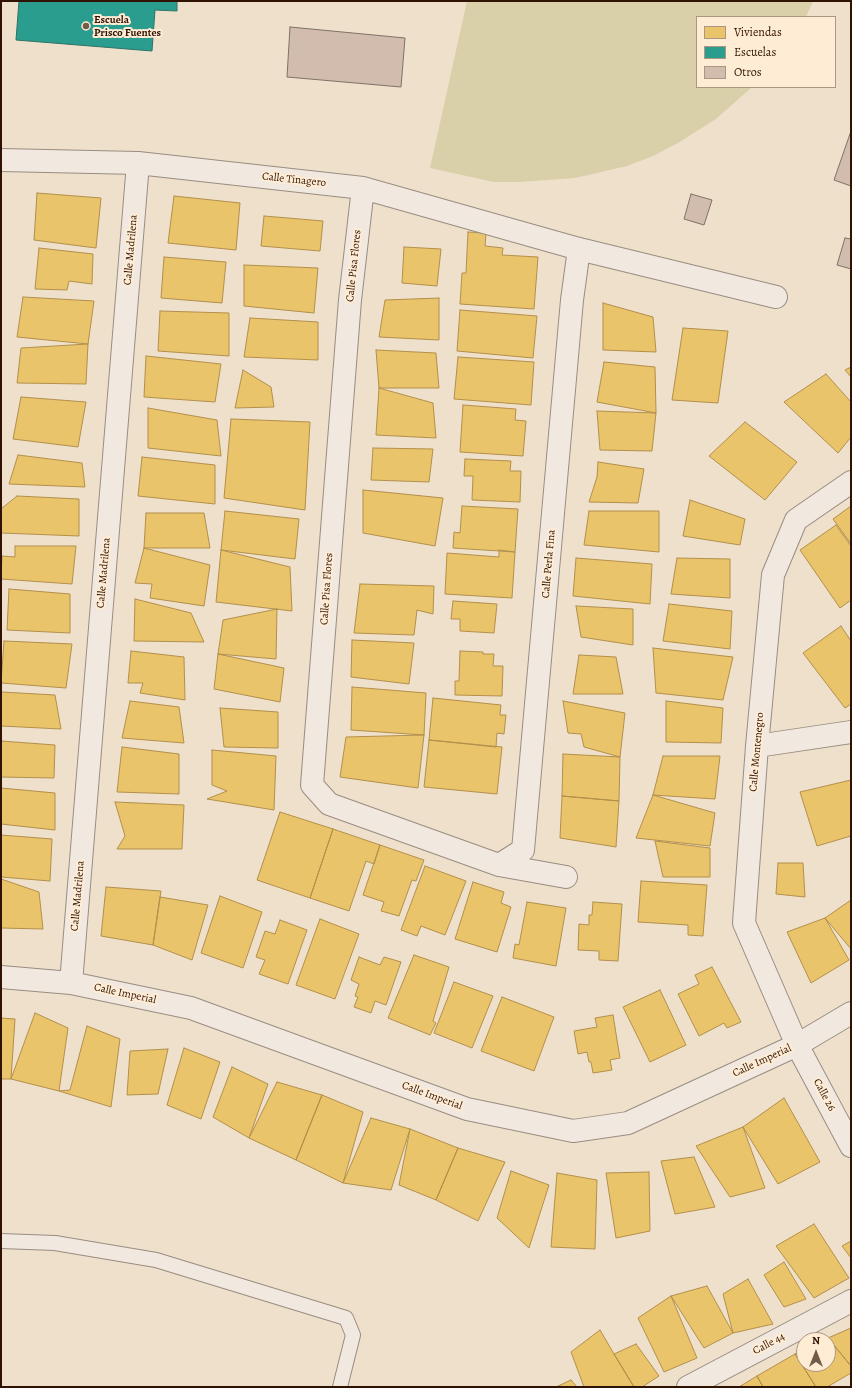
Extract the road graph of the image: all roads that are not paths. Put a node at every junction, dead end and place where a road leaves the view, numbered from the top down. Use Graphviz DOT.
graph roads {
  1 [pos="1,160"];
  2 [pos="138,163"];
  3 [pos="363,188"];
  4 [pos="579,249"];
  5 [pos="776,297"];
  6 [pos="851,482"];
  7 [pos="851,732"];
  8 [pos="757,746"];
  9 [pos="499,865"];
  10 [pos="566,877"];
  11 [pos="1,977"];
  12 [pos="71,983"];
  13 [pos="851,1012"];
  14 [pos="797,1045"];
  15 [pos="851,1146"];
  16 [pos="1,1241"];
  17 [pos="851,1301"];
  18 [pos="340,1387"];
  19 [pos="688,1387"];
  1 -- 2 [label="street, Calle Tinagero"];
  2 -- 3 [label="street, Calle Tinagero"];
  2 -- 12 [label="street, Calle Madrilena"];
  3 -- 4 [label="street, Calle Tinagero"];
  3 -- 9 [label="street, Calle Pisa Flores"];
  4 -- 5 [label="street, Calle Tinagero"];
  4 -- 9 [label="street, Calle Perla Fina"];
  6 -- 8 [label="street, Calle Montenegro"];
  7 -- 8 [label="street"];
  8 -- 14 [label="street, Calle Montenegro"];
  9 -- 10 [label="street, Calle Pisa Flores"];
  11 -- 12 [label="street, Calle Imperial"];
  12 -- 14 [label="street, Calle Imperial"];
  13 -- 14 [label="street, Calle Imperial"];
  14 -- 15 [label="street, Calle 26"];
  16 -- 18 [label="lane"];
  17 -- 19 [label="street, Calle 44"];
}
